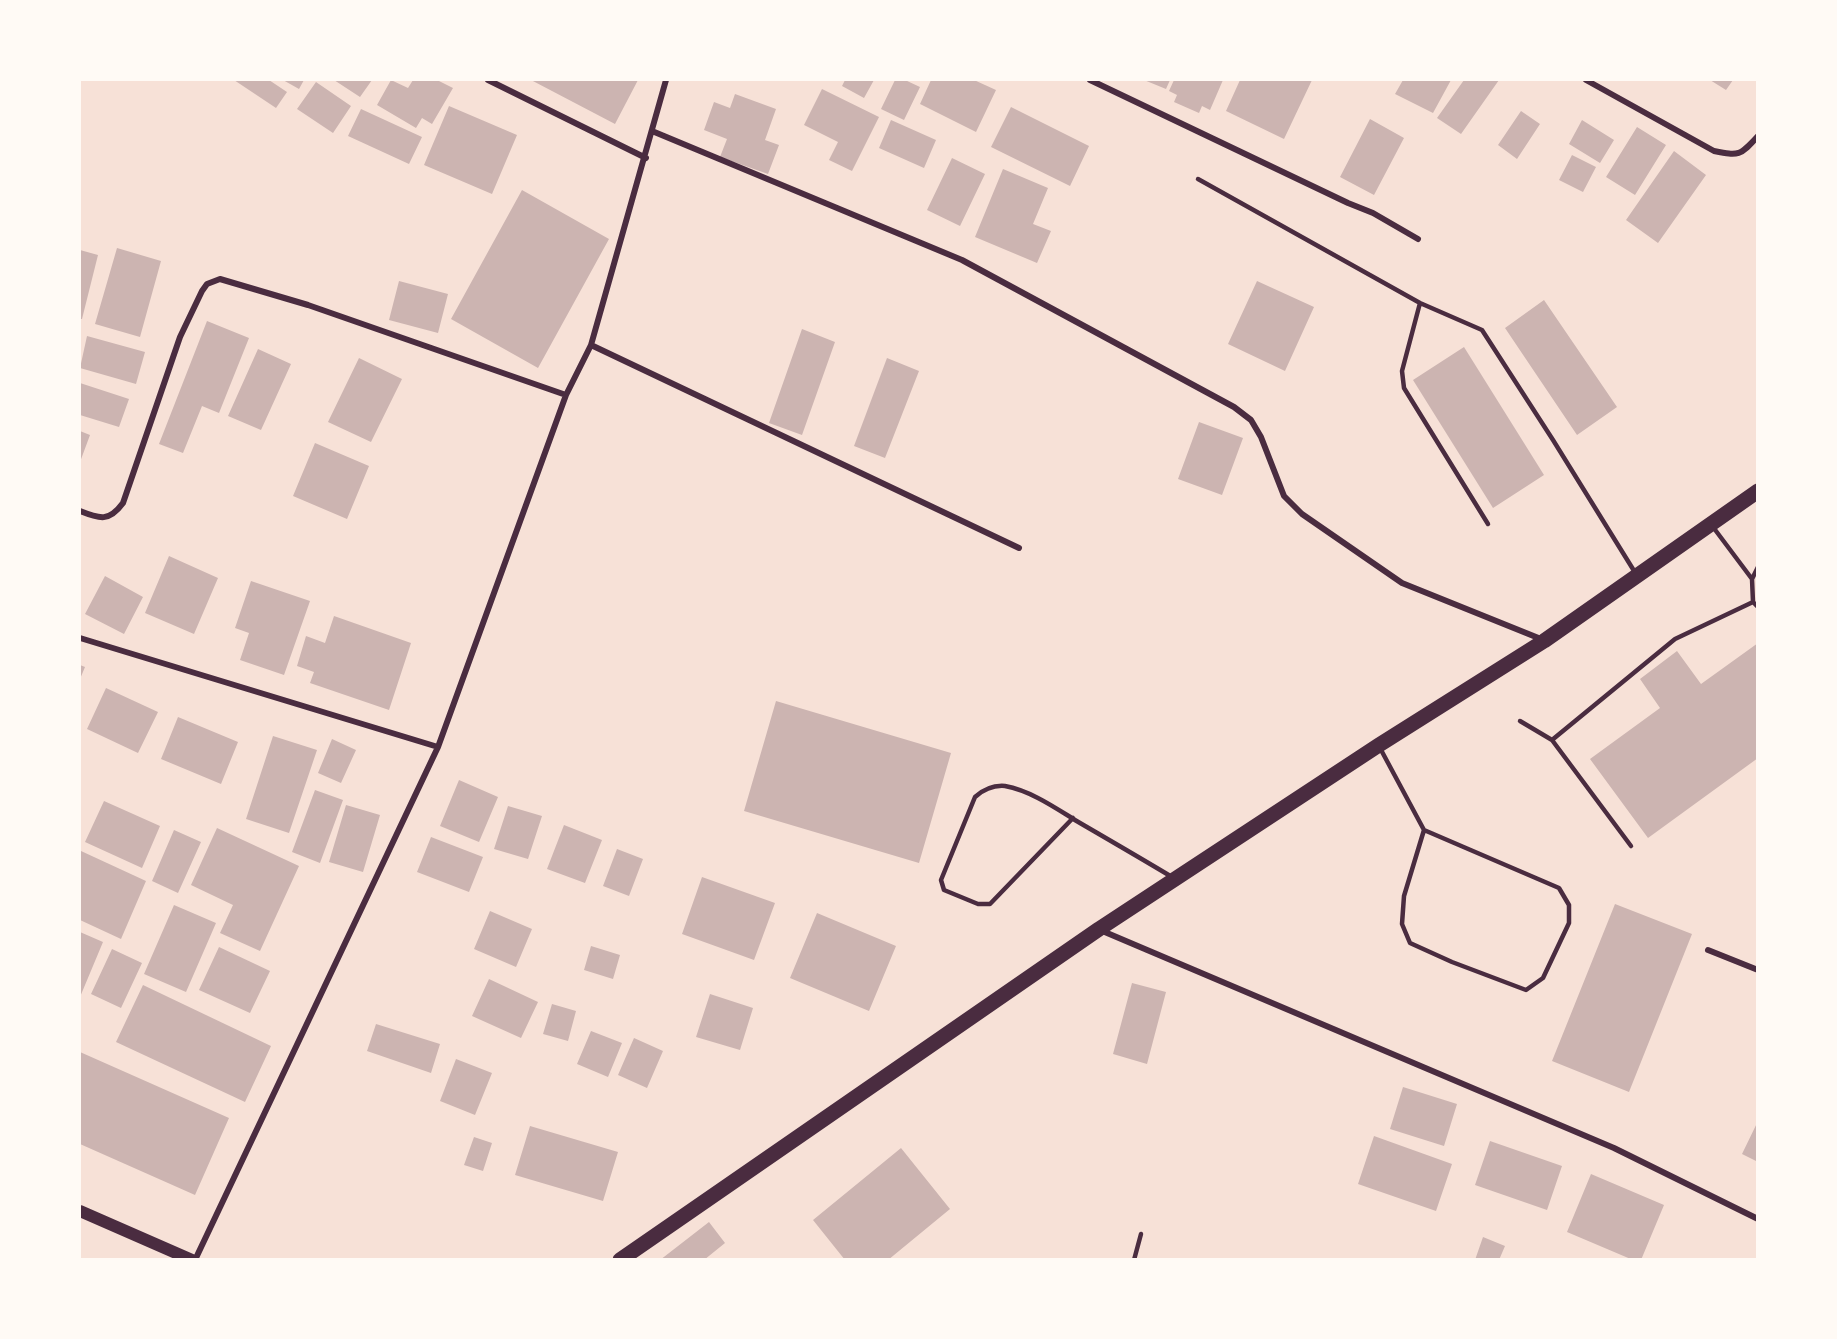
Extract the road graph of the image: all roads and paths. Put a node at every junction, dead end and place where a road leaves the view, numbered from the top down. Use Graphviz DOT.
graph roads {
  1 [pos="488,80"];
  2 [pos="666,80"];
  3 [pos="1090,80"];
  4 [pos="1586,80"];
  5 [pos="652,131"];
  6 [pos="1758,136"];
  7 [pos="646,158"];
  8 [pos="1198,179"];
  9 [pos="1418,239"];
  10 [pos="1420,303"];
  11 [pos="591,345"];
  12 [pos="566,395"];
  13 [pos="1758,491"];
  14 [pos="80,511"];
  15 [pos="1488,524"];
  16 [pos="1711,525"];
  17 [pos="1019,548"];
  18 [pos="1758,567"];
  19 [pos="1637,577"];
  20 [pos="1752,579"];
  21 [pos="1753,602"];
  22 [pos="1758,607"];
  23 [pos="80,638"];
  24 [pos="1545,640"];
  25 [pos="1520,721"];
  26 [pos="1552,740"];
  27 [pos="1378,745"];
  28 [pos="438,747"];
  29 [pos="1073,818"];
  30 [pos="1424,830"];
  31 [pos="1631,846"];
  32 [pos="1175,879"];
  33 [pos="1099,929"];
  34 [pos="1708,950"];
  35 [pos="1758,970"];
  36 [pos="80,1211"];
  37 [pos="1758,1219"];
  38 [pos="1141,1234"];
  39 [pos="193,1260"];
  40 [pos="620,1260"];
  41 [pos="1134,1260"];
  1 -- 7 [label="street"];
  2 -- 5 [label="street"];
  3 -- 9 [label="street"];
  4 -- 6 [label="street"];
  5 -- 7 [label="street"];
  5 -- 24 [label="street"];
  7 -- 11 [label="street"];
  8 -- 10 [label="lane"];
  10 -- 15 [label="lane"];
  10 -- 19 [label="lane"];
  11 -- 12 [label="street"];
  11 -- 17 [label="street"];
  12 -- 14 [label="street"];
  12 -- 28 [label="street"];
  13 -- 16 [label="main road"];
  16 -- 19 [label="main road"];
  16 -- 20 [label="lane"];
  18 -- 20 [label="lane"];
  19 -- 24 [label="main road"];
  20 -- 21 [label="lane"];
  21 -- 22 [label="lane"];
  21 -- 26 [label="lane"];
  23 -- 28 [label="street"];
  24 -- 27 [label="main road"];
  25 -- 26 [label="lane"];
  26 -- 31 [label="lane"];
  27 -- 30 [label="lane"];
  27 -- 32 [label="main road"];
  28 -- 39 [label="street"];
  29 -- 29 [label="lane"];
  29 -- 32 [label="lane"];
  30 -- 30 [label="lane"];
  32 -- 33 [label="main road"];
  33 -- 37 [label="street"];
  33 -- 40 [label="main road"];
  34 -- 35 [label="street"];
  36 -- 39 [label="main road"];
  38 -- 41 [label="lane"];
}
